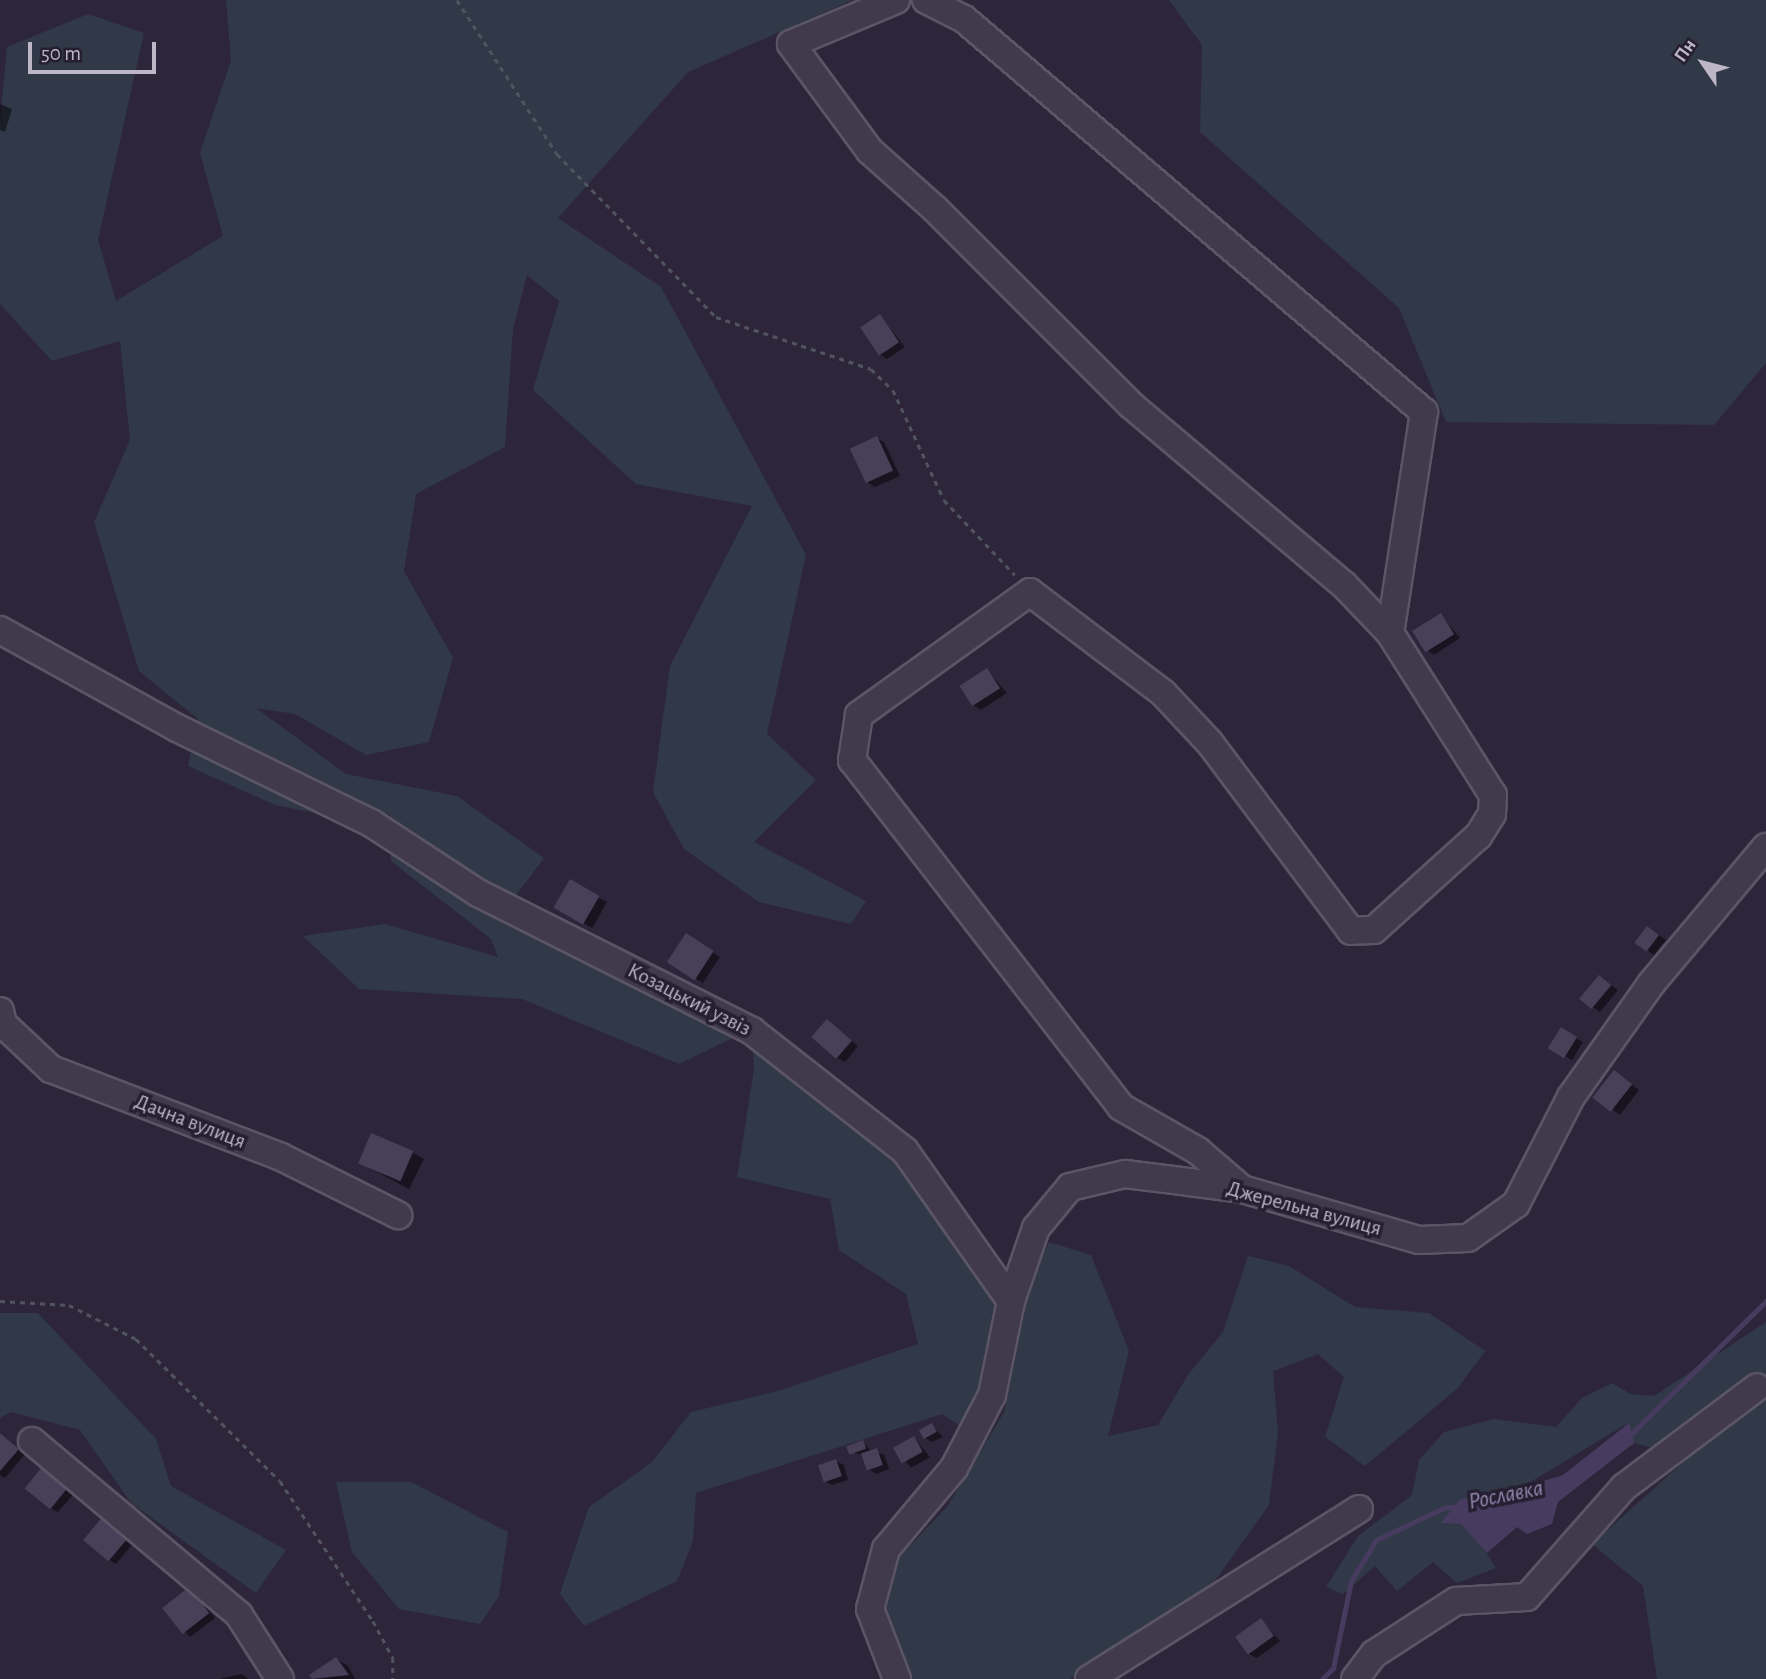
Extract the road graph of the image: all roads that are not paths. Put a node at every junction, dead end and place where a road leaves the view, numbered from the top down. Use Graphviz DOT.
graph roads {
  1 [pos="896,0"];
  2 [pos="926,0"];
  3 [pos="0,630"];
  4 [pos="1390,633"];
  5 [pos="1766,847"];
  6 [pos="0,1011"];
  7 [pos="1242,1189"];
  8 [pos="398,1215"];
  9 [pos="1011,1301"];
  10 [pos="1756,1387"];
  11 [pos="32,1441"];
  12 [pos="1359,1509"];
  13 [pos="279,1679"];
  14 [pos="897,1679"];
  15 [pos="1089,1679"];
  16 [pos="1355,1679"];
  1 -- 4 [label="street"];
  2 -- 4 [label="street"];
  3 -- 9 [label="street, Козацький узвіз"];
  4 -- 7 [label="street"];
  5 -- 7 [label="street, Джерельна вулиця"];
  6 -- 8 [label="street, Дачна вулиця"];
  7 -- 9 [label="street, Джерельна вулиця"];
  9 -- 14 [label="street, Джерельна вулиця"];
  10 -- 16 [label="street"];
  11 -- 13 [label="street"];
  12 -- 15 [label="street"];
}
